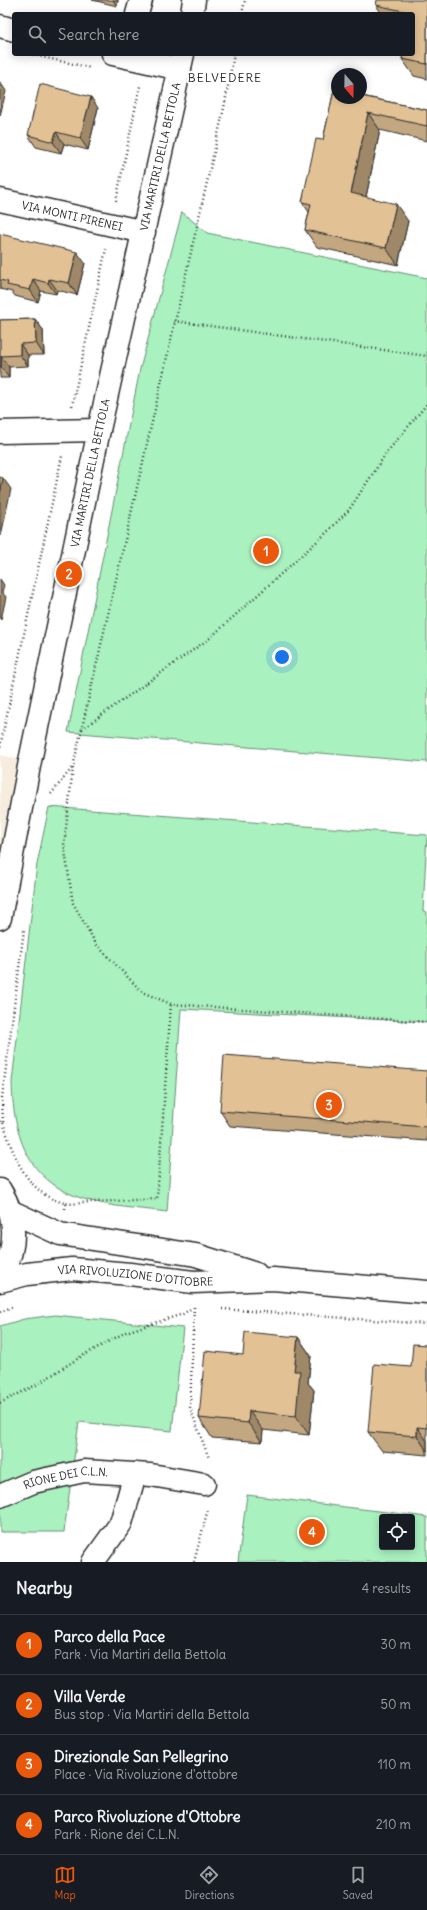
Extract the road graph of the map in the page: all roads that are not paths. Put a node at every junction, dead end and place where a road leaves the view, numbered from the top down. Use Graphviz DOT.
graph roads {
  1 [pos="141,0"];
  2 [pos="194,0"];
  3 [pos="138,12"];
  4 [pos="192,12"];
  5 [pos="0,26"];
  6 [pos="12,29"];
  7 [pos="131,56"];
  8 [pos="182,62"];
  9 [pos="0,200"];
  10 [pos="144,232"];
  11 [pos="99,430"];
  12 [pos="0,432"];
  13 [pos="0,918"];
  14 [pos="0,1190"];
  15 [pos="10,1211"];
  16 [pos="0,1276"];
  17 [pos="273,1279"];
  18 [pos="0,1281"];
  19 [pos="427,1292"];
  20 [pos="135,1474"];
  21 [pos="208,1483"];
  22 [pos="0,1496"];
  23 [pos="93,1562"];
  1 -- 3 [label="street"];
  2 -- 4 [label="street"];
  5 -- 6 [label="street"];
  7 -- 8 [label="street"];
  8 -- 10 [label="street, VIA MARTIRI DELLA BETTOLA"];
  9 -- 10 [label="street, VIA MONTI PIRENEI"];
  10 -- 11 [label="street, VIA MARTIRI DELLA BETTOLA"];
  11 -- 12 [label="street"];
  11 -- 13 [label="street, VIA MARTIRI DELLA BETTOLA"];
  14 -- 15 [label="street"];
  15 -- 16 [label="street"];
  15 -- 17 [label="street, VIA RIVOLUZIONE D'OTTOBRE"];
  17 -- 18 [label="street, VIA RIVOLUZIONE D'OTTOBRE"];
  17 -- 19 [label="street, VIA RIVOLUZIONE D'OTTOBRE"];
  20 -- 21 [label="street, RIONE DEI C.L.N."];
  20 -- 22 [label="street, RIONE DEI C.L.N."];
  20 -- 23 [label="street"];
}
